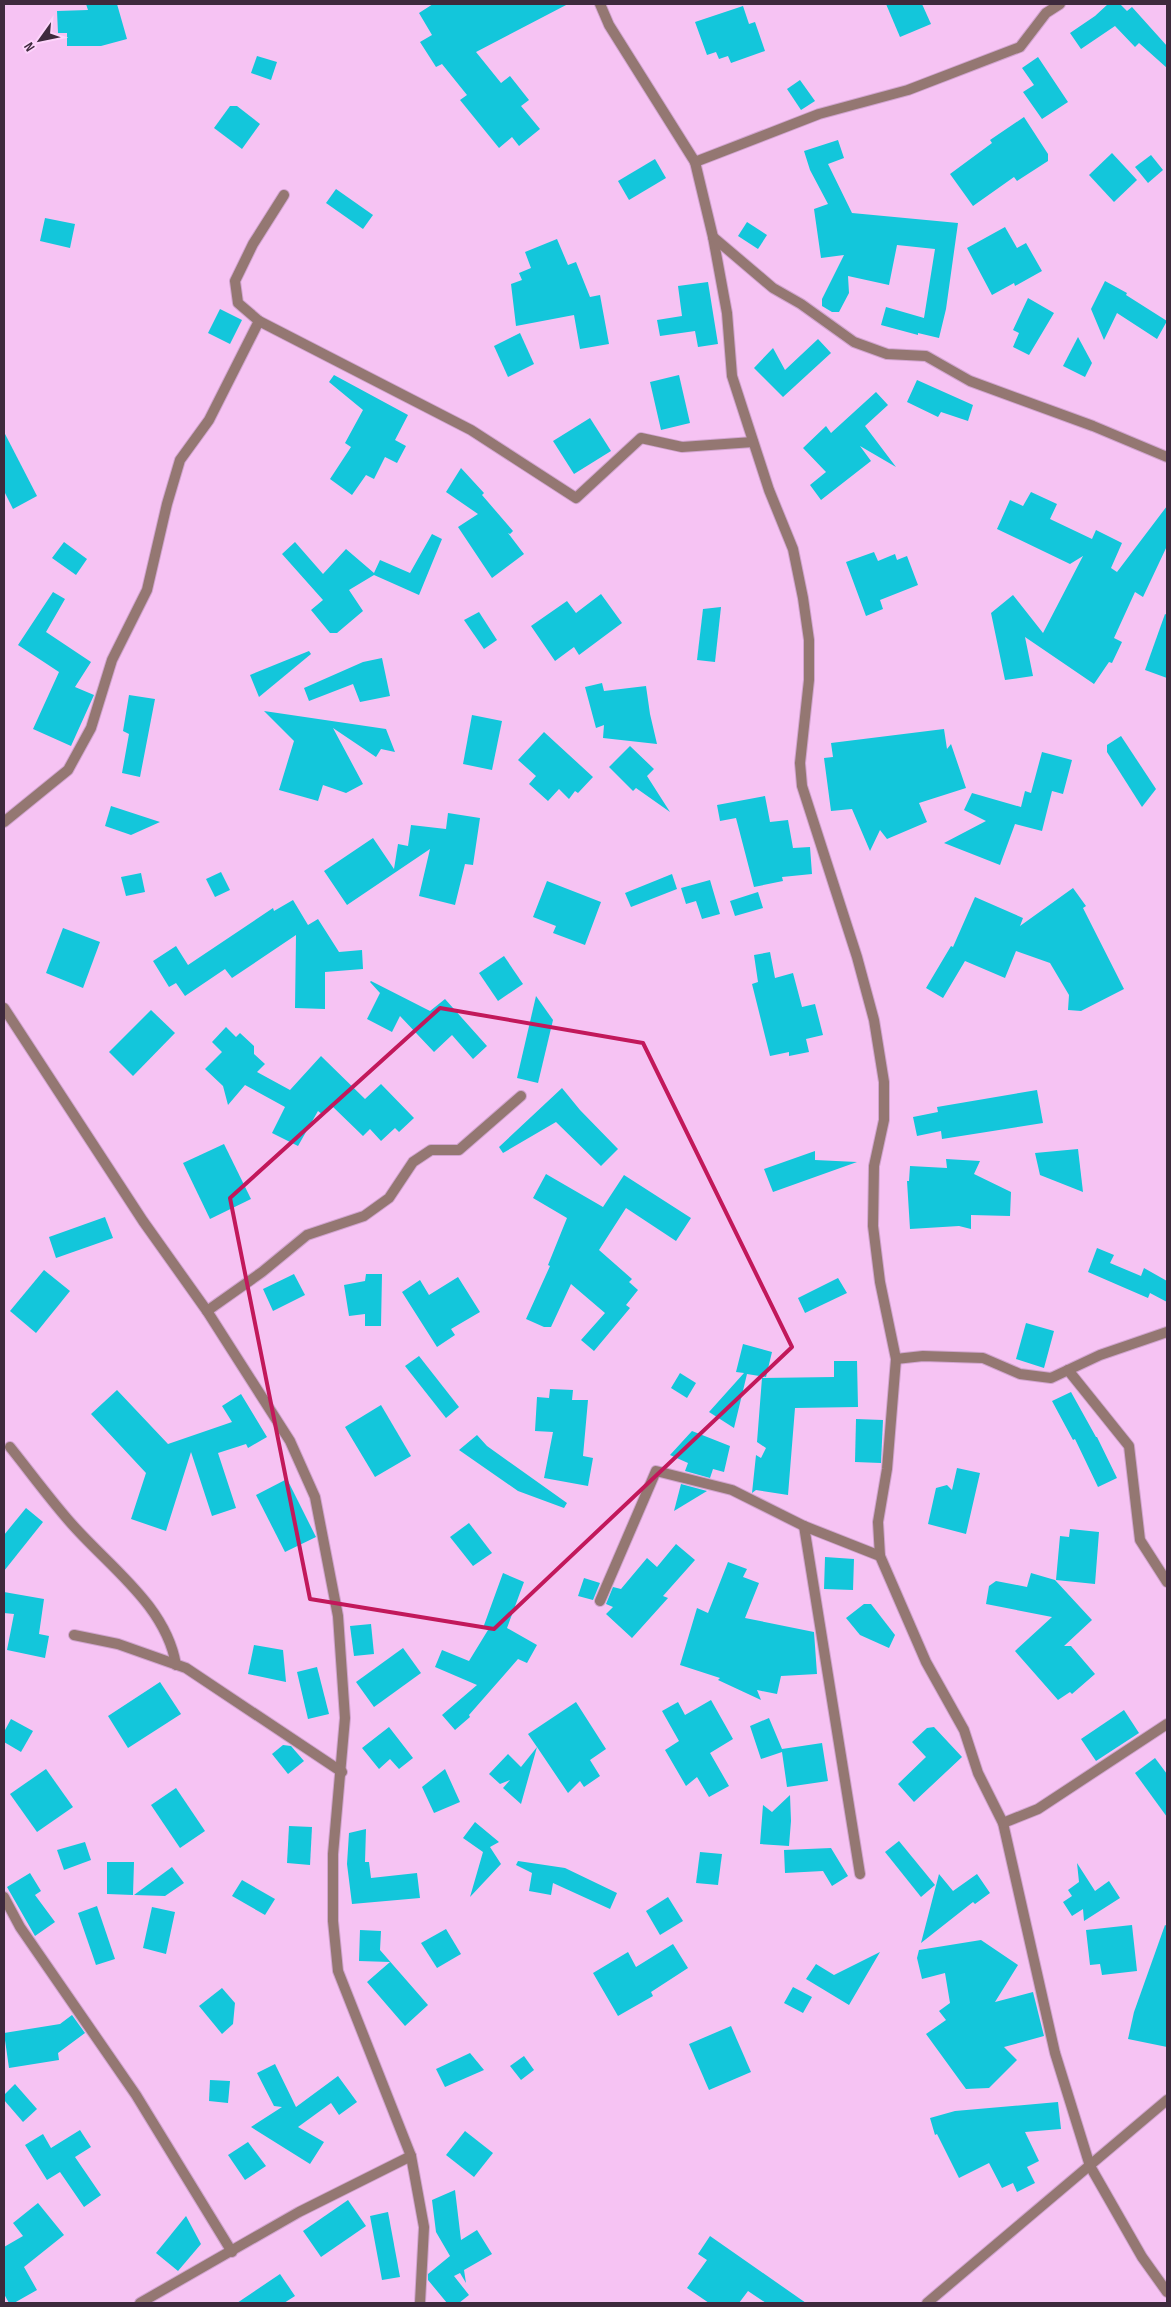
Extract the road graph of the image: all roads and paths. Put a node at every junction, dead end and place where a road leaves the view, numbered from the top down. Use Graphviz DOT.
graph roads {
  1 [pos="600,4"];
  2 [pos="1060,4"];
  3 [pos="695,162"];
  4 [pos="284,195"];
  5 [pos="713,237"];
  6 [pos="259,321"];
  7 [pos="753,442"];
  8 [pos="1167,457"];
  9 [pos="4,822"];
  10 [pos="4,1008"];
  11 [pos="521,1096"];
  12 [pos="207,1311"];
  13 [pos="1167,1332"];
  14 [pos="896,1359"];
  15 [pos="1068,1370"];
  16 [pos="10,1447"];
  17 [pos="804,1526"];
  18 [pos="880,1556"];
  19 [pos="1167,1582"];
  20 [pos="600,1601"];
  21 [pos="74,1635"];
  22 [pos="176,1665"];
  23 [pos="1167,1724"];
  24 [pos="342,1772"];
  25 [pos="1003,1823"];
  26 [pos="860,1874"];
  27 [pos="4,1897"];
  28 [pos="1167,2100"];
  29 [pos="411,2156"];
  30 [pos="1090,2166"];
  31 [pos="232,2252"];
  32 [pos="1167,2292"];
  33 [pos="140,2303"];
  34 [pos="420,2303"];
  35 [pos="927,2303"];
  1 -- 3 [label="street"];
  2 -- 3 [label="street"];
  3 -- 5 [label="street"];
  4 -- 6 [label="street"];
  5 -- 7 [label="street"];
  5 -- 8 [label="street"];
  6 -- 7 [label="street"];
  6 -- 9 [label="street"];
  7 -- 14 [label="street"];
  10 -- 12 [label="street"];
  11 -- 12 [label="street"];
  12 -- 24 [label="street"];
  13 -- 15 [label="street"];
  14 -- 15 [label="street"];
  14 -- 18 [label="street"];
  15 -- 19 [label="street"];
  16 -- 22 [label="street"];
  17 -- 18 [label="street"];
  17 -- 20 [label="street"];
  17 -- 26 [label="street"];
  18 -- 25 [label="street"];
  21 -- 22 [label="street"];
  22 -- 24 [label="street"];
  23 -- 25 [label="street"];
  24 -- 29 [label="street"];
  25 -- 30 [label="street"];
  27 -- 31 [label="street"];
  28 -- 30 [label="street"];
  29 -- 31 [label="street"];
  29 -- 34 [label="street"];
  30 -- 32 [label="street"];
  30 -- 35 [label="street"];
  31 -- 33 [label="street"];
}
